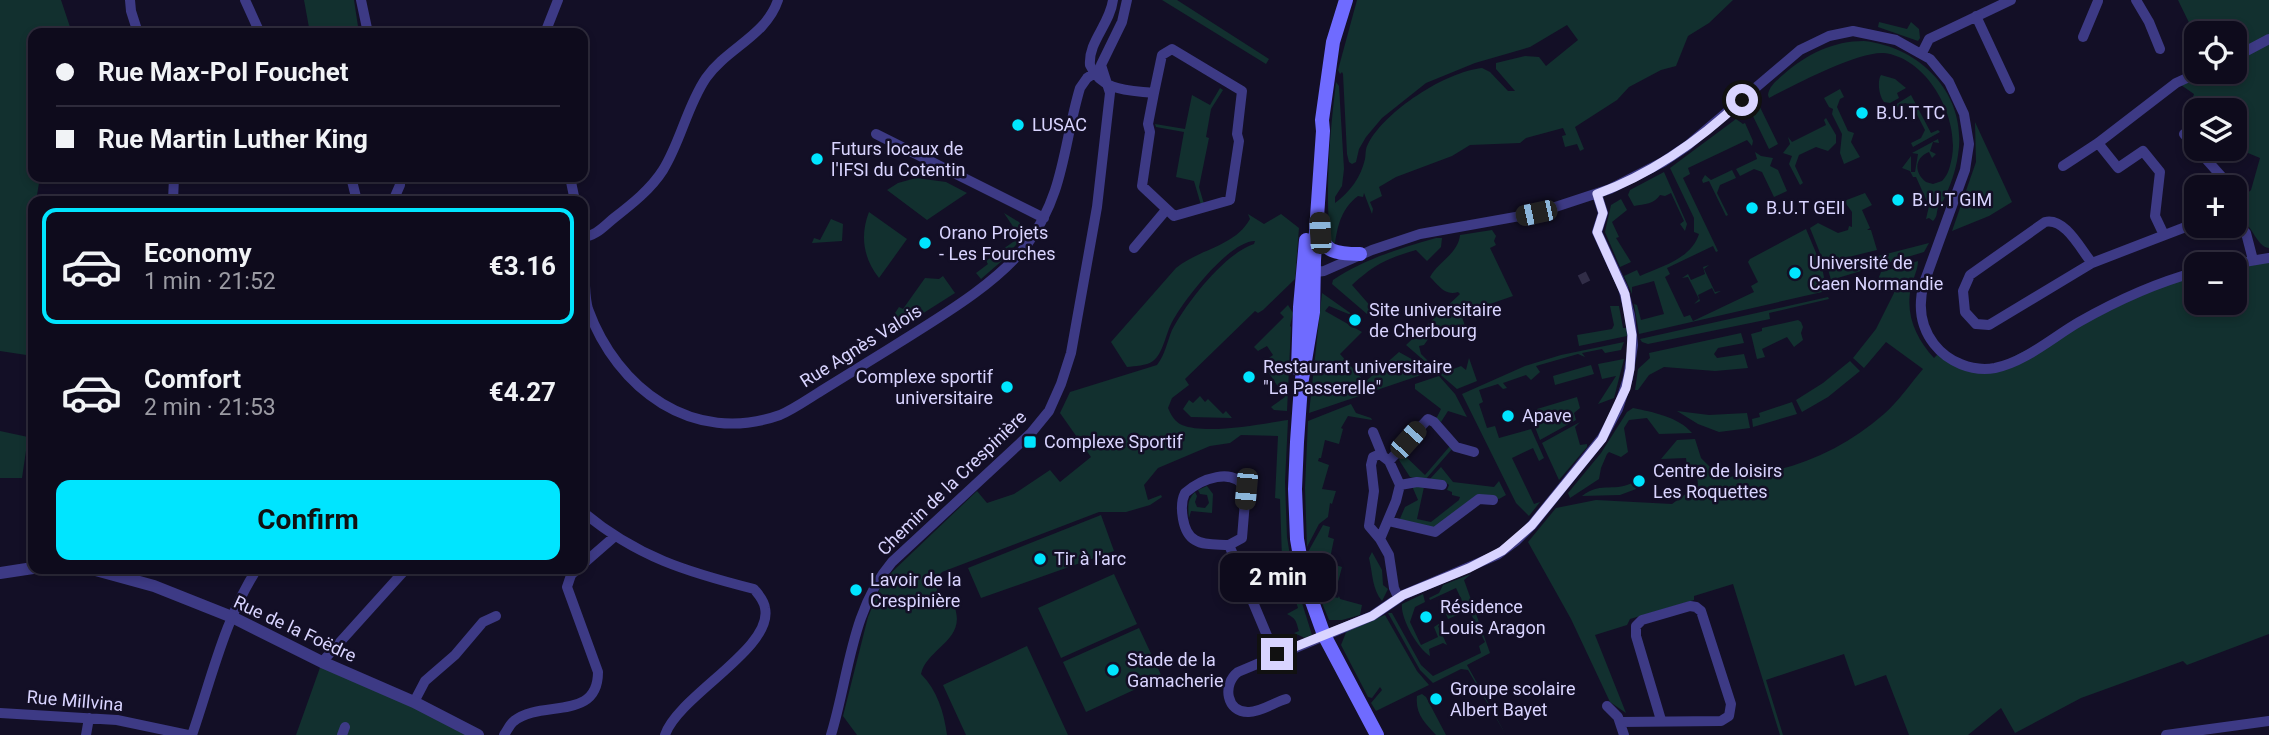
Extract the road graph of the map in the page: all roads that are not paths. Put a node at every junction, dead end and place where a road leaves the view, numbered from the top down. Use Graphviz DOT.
graph roads {
  1 [pos="130,0"];
  2 [pos="245,0"];
  3 [pos="361,0"];
  4 [pos="558,0"];
  5 [pos="778,0"];
  6 [pos="1113,0"];
  7 [pos="1127,0"];
  8 [pos="1346,0"];
  9 [pos="2011,0"];
  10 [pos="2098,0"];
  11 [pos="2136,0"];
  12 [pos="1976,16"];
  13 [pos="136,28"];
  14 [pos="258,28"];
  15 [pos="367,28"];
  16 [pos="547,28"];
  17 [pos="2083,37"];
  18 [pos="2269,39"];
  19 [pos="2160,50"];
  20 [pos="2247,51"];
  21 [pos="1922,53"];
  22 [pos="1098,71"];
  23 [pos="2184,79"];
  24 [pos="1110,87"];
  25 [pos="2010,89"];
  26 [pos="1154,93"];
  27 [pos="1322,120"];
  28 [pos="876,134"];
  29 [pos="2098,143"];
  30 [pos="2208,161"];
  31 [pos="2063,166"];
  32 [pos="2220,175"];
  33 [pos="1597,194"];
  34 [pos="1318,204"];
  35 [pos="1166,210"];
  36 [pos="1044,218"];
  37 [pos="2184,228"];
  38 [pos="2164,235"];
  39 [pos="588,236"];
  40 [pos="2247,237"];
  41 [pos="1133,248"];
  42 [pos="1360,254"];
  43 [pos="2269,258"];
  44 [pos="2253,260"];
  45 [pos="2247,261"];
  46 [pos="2092,263"];
  47 [pos="1308,273"];
  48 [pos="2184,276"];
  49 [pos="588,304"];
  50 [pos="1373,432"];
  51 [pos="1474,452"];
  52 [pos="1386,458"];
  53 [pos="1400,485"];
  54 [pos="1442,485"];
  55 [pos="1493,500"];
  56 [pos="588,516"];
  57 [pos="1388,521"];
  58 [pos="614,537"];
  59 [pos="1380,539"];
  60 [pos="1229,545"];
  61 [pos="588,560"];
  62 [pos="28,569"];
  63 [pos="0,573"];
  64 [pos="110,574"];
  65 [pos="254,574"];
  66 [pos="401,574"];
  67 [pos="573,574"];
  68 [pos="1398,597"];
  69 [pos="496,616"];
  70 [pos="232,617"];
  71 [pos="1324,635"];
  72 [pos="1277,654"];
  73 [pos="322,662"];
  74 [pos="1286,699"];
  75 [pos="414,702"];
  76 [pos="1608,706"];
  77 [pos="0,713"];
  78 [pos="89,718"];
  79 [pos="1661,720"];
  80 [pos="2269,721"];
  81 [pos="1621,722"];
  82 [pos="2185,733"];
  83 [pos="86,735"];
  84 [pos="190,735"];
  85 [pos="478,735"];
  86 [pos="504,735"];
  87 [pos="665,735"];
  88 [pos="831,735"];
  89 [pos="1377,735"];
  90 [pos="1624,735"];
  91 [pos="2166,735"];
  1 -- 13 [label="street"];
  2 -- 14 [label="street"];
  3 -- 15 [label="street"];
  4 -- 16 [label="street"];
  5 -- 39 [label="street"];
  6 -- 22 [label="street"];
  7 -- 22 [label="street"];
  8 -- 27 [label="main road"];
  9 -- 12 [label="street"];
  10 -- 17 [label="street"];
  11 -- 19 [label="street"];
  12 -- 21 [label="street"];
  12 -- 25 [label="street"];
  18 -- 20 [label="street"];
  21 -- 33 [label="street"];
  21 -- 48 [label="street"];
  22 -- 24 [label="street"];
  22 -- 36 [label="street, Rue Agnès Valois"];
  23 -- 29 [label="street"];
  24 -- 26 [label="street"];
  24 -- 88 [label="street, Chemin de la Crespinière"];
  26 -- 35 [label="street"];
  26 -- 35 [label="street"];
  27 -- 34 [label="main road"];
  27 -- 47 [label="main road"];
  28 -- 36 [label="street"];
  29 -- 31 [label="street"];
  29 -- 38 [label="street"];
  30 -- 32 [label="street"];
  33 -- 42 [label="street"];
  33 -- 68 [label="street"];
  34 -- 42 [label="main road"];
  34 -- 47 [label="main road"];
  35 -- 41 [label="street"];
  36 -- 49 [label="street, Rue Agnès Valois"];
  37 -- 38 [label="street"];
  38 -- 46 [label="street"];
  40 -- 44 [label="street"];
  42 -- 47 [label="street"];
  43 -- 44 [label="street"];
  44 -- 45 [label="street"];
  46 -- 46 [label="street"];
  47 -- 71 [label="main road"];
  50 -- 52 [label="street"];
  51 -- 52 [label="street"];
  52 -- 53 [label="street"];
  52 -- 59 [label="street"];
  53 -- 54 [label="street"];
  53 -- 57 [label="street"];
  55 -- 57 [label="street"];
  56 -- 58 [label="street"];
  57 -- 59 [label="street"];
  58 -- 61 [label="street"];
  58 -- 87 [label="street"];
  59 -- 68 [label="street"];
  60 -- 60 [label="street"];
  60 -- 72 [label="street"];
  62 -- 63 [label="street"];
  64 -- 70 [label="street, Rue de la Foëdre"];
  65 -- 70 [label="street"];
  66 -- 73 [label="street"];
  67 -- 86 [label="street"];
  68 -- 71 [label="street"];
  69 -- 75 [label="street"];
  70 -- 73 [label="street, Rue de la Foëdre"];
  70 -- 84 [label="street"];
  71 -- 72 [label="street"];
  71 -- 89 [label="main road"];
  72 -- 74 [label="street"];
  73 -- 75 [label="street, Rue de la Foëdre"];
  75 -- 85 [label="street, Rue de la Foëdre"];
  76 -- 81 [label="street"];
  77 -- 78 [label="street, Rue Millvina"];
  78 -- 83 [label="street"];
  78 -- 84 [label="street, Rue Millvina"];
  79 -- 79 [label="street"];
  79 -- 81 [label="street"];
  80 -- 82 [label="street"];
  81 -- 90 [label="street"];
  82 -- 91 [label="street"];
}
